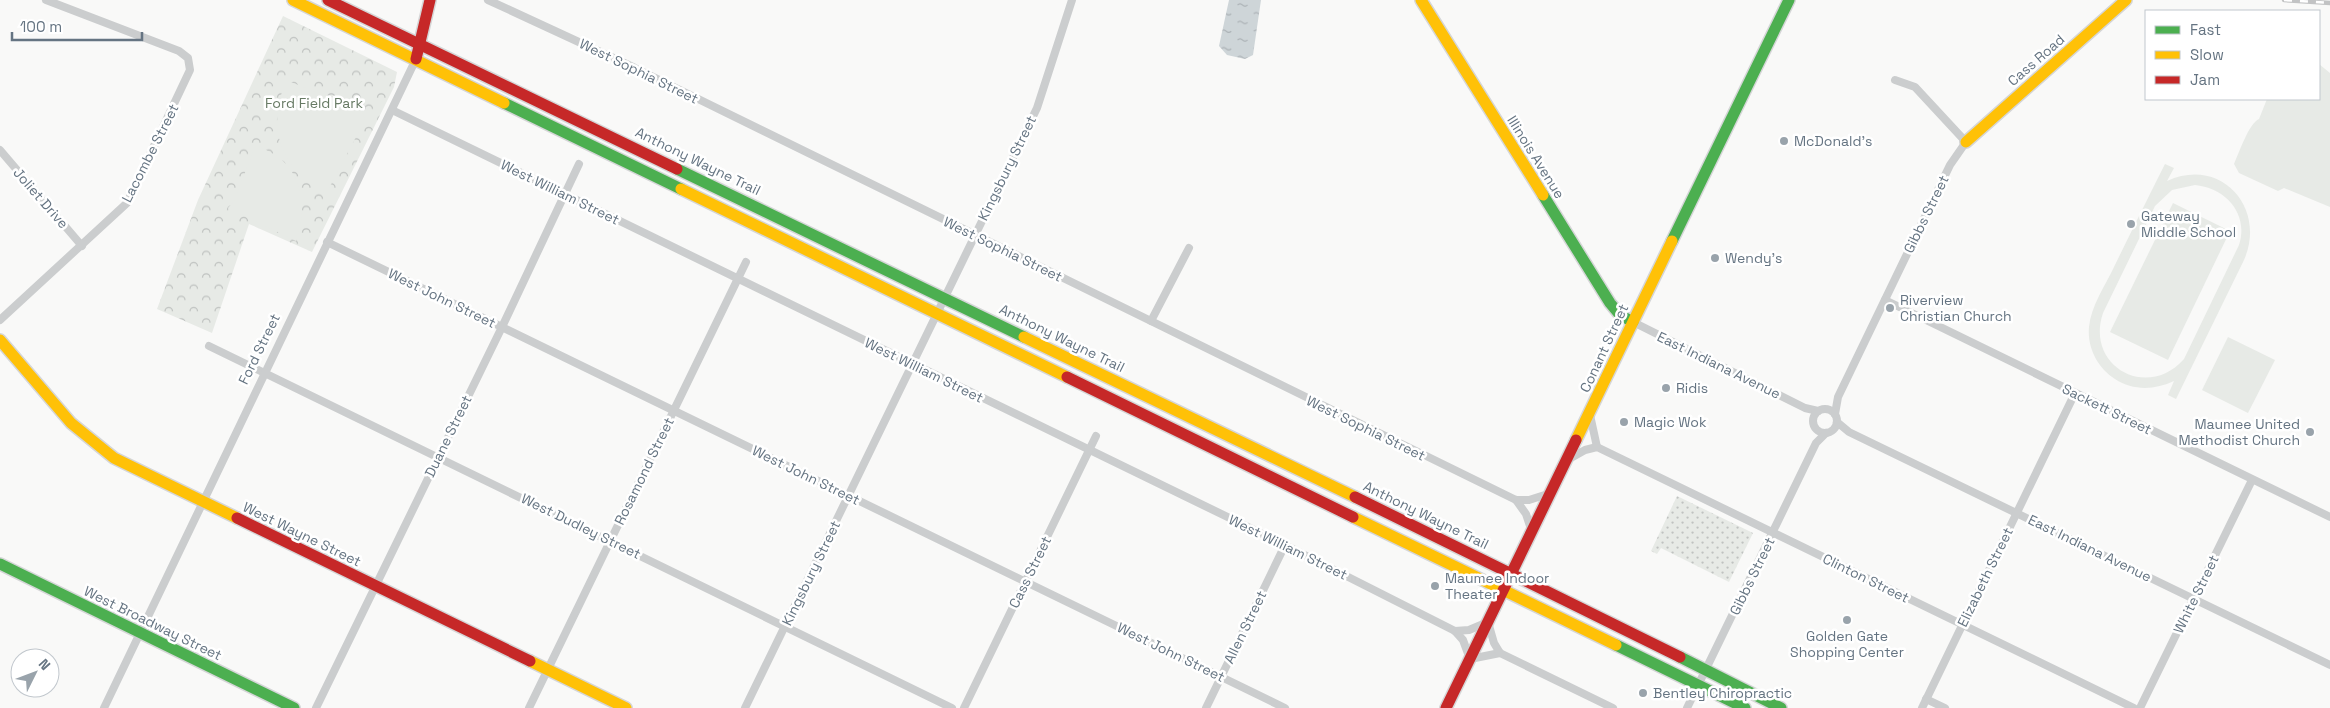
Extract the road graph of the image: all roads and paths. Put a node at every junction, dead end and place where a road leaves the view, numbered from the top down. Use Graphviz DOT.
graph roads {
  1 [pos="46,0"];
  2 [pos="294,0"];
  3 [pos="328,0"];
  4 [pos="430,0"];
  5 [pos="488,0"];
  6 [pos="1072,0"];
  7 [pos="1421,0"];
  8 [pos="1789,0"];
  9 [pos="2126,0"];
  10 [pos="421,44"];
  11 [pos="416,59"];
  12 [pos="1895,80"];
  13 [pos="392,110"];
  14 [pos="1966,142"];
  15 [pos="0,150"];
  16 [pos="579,164"];
  17 [pos="564,195"];
  18 [pos="974,235"];
  19 [pos="327,242"];
  20 [pos="82,246"];
  21 [pos="1189,248"];
  22 [pos="746,262"];
  23 [pos="738,279"];
  24 [pos="944,298"];
  25 [pos="1885,300"];
  26 [pos="937,313"];
  27 [pos="0,320"];
  28 [pos="1150,321"];
  29 [pos="1633,322"];
  30 [pos="502,327"];
  31 [pos="0,340"];
  32 [pos="210,346"];
  33 [pos="913,364"];
  34 [pos="265,372"];
  35 [pos="2075,393"];
  36 [pos="1838,397"];
  37 [pos="1805,408"];
  38 [pos="674,410"];
  39 [pos="1822,410"];
  40 [pos="1590,413"];
  41 [pos="1814,424"];
  42 [pos="1833,424"];
  43 [pos="1096,436"];
  44 [pos="1816,443"];
  45 [pos="1597,447"];
  46 [pos="1089,451"];
  47 [pos="439,456"];
  48 [pos="1566,461"];
  49 [pos="2252,480"];
  50 [pos="1551,492"];
  51 [pos="848,496"];
  52 [pos="1516,500"];
  53 [pos="202,501"];
  54 [pos="2017,512"];
  55 [pos="2330,517"];
  56 [pos="1532,532"];
  57 [pos="1773,532"];
  58 [pos="610,540"];
  59 [pos="1285,545"];
  60 [pos="1,567"];
  61 [pos="1512,573"];
  62 [pos="1026,582"];
  63 [pos="376,586"];
  64 [pos="1504,589"];
  65 [pos="2194,598"];
  66 [pos="1488,622"];
  67 [pos="1962,625"];
  68 [pos="785,626"];
  69 [pos="139,631"];
  70 [pos="1455,631"];
  71 [pos="1500,653"];
  72 [pos="1470,659"];
  73 [pos="2330,665"];
  74 [pos="548,670"];
  75 [pos="1706,671"];
  76 [pos="1221,677"];
  77 [pos="1698,685"];
  78 [pos="1926,699"];
  79 [pos="104,708"];
  80 [pos="294,708"];
  81 [pos="316,708"];
  82 [pos="529,708"];
  83 [pos="626,708"];
  84 [pos="745,708"];
  85 [pos="952,708"];
  86 [pos="964,708"];
  87 [pos="1206,708"];
  88 [pos="1285,708"];
  89 [pos="1446,708"];
  90 [pos="1613,708"];
  91 [pos="1687,708"];
  92 [pos="1745,708"];
  93 [pos="1781,708"];
  94 [pos="1922,708"];
  95 [pos="1945,708"];
  96 [pos="2134,708"];
  97 [pos="2140,708"];
  1 -- 20 [label="street, Lacombe Street"];
  2 -- 11 [label="main road"];
  3 -- 10 [label="main road, Anthony Wayne Trail"];
  4 -- 10 [label="main road, Ford Street"];
  5 -- 18 [label="street, West Sophia Street"];
  6 -- 18 [label="street, Kingsbury Street"];
  7 -- 29 [label="main road, Illinois Avenue"];
  8 -- 29 [label="main road, Conant Street"];
  9 -- 14 [label="main road, Cass Road"];
  10 -- 11 [label="main road, Ford Street"];
  10 -- 24 [label="main road, Anthony Wayne Trail"];
  11 -- 13 [label="street, Ford Street"];
  11 -- 26 [label="main road"];
  12 -- 14 [label="street"];
  13 -- 17 [label="street, West William Street"];
  13 -- 19 [label="street, Ford Street"];
  14 -- 25 [label="street, Gibbs Street"];
  15 -- 20 [label="street, Joliet Drive"];
  16 -- 17 [label="street, Duane Street"];
  17 -- 23 [label="street, West William Street"];
  17 -- 30 [label="street, Duane Street"];
  18 -- 24 [label="street, Kingsbury Street"];
  18 -- 28 [label="street, West Sophia Street"];
  19 -- 30 [label="street, West John Street"];
  19 -- 34 [label="street, Ford Street"];
  20 -- 27 [label="street, Lacombe Street"];
  21 -- 28 [label="street"];
  22 -- 23 [label="street, Rosamond Street"];
  23 -- 33 [label="street, West William Street"];
  23 -- 38 [label="street, Rosamond Street"];
  24 -- 26 [label="street, Kingsbury Street"];
  24 -- 61 [label="main road, Anthony Wayne Trail"];
  25 -- 35 [label="street, Sackett Street"];
  25 -- 36 [label="street, Gibbs Street"];
  26 -- 33 [label="street, Kingsbury Street"];
  26 -- 64 [label="main road"];
  28 -- 52 [label="street, West Sophia Street"];
  29 -- 37 [label="street, East Indiana Avenue"];
  29 -- 40 [label="main road, Conant Street"];
  30 -- 38 [label="street, West John Street"];
  30 -- 47 [label="street, Duane Street"];
  31 -- 53 [label="main road, West Wayne Street"];
  32 -- 34 [label="street, West Dudley Street"];
  33 -- 46 [label="street, West William Street"];
  33 -- 51 [label="street, Kingsbury Street"];
  34 -- 47 [label="street, West Dudley Street"];
  34 -- 53 [label="street, Ford Street"];
  35 -- 49 [label="street, Sackett Street"];
  35 -- 54 [label="street, Elizabeth Street"];
  36 -- 39 [label="street, Gibbs Street"];
  36 -- 42 [label="street, Gibbs Street"];
  37 -- 39 [label="street, East Indiana Avenue"];
  37 -- 41 [label="street, East Indiana Avenue"];
  38 -- 51 [label="street, West John Street"];
  38 -- 58 [label="street, Rosamond Street"];
  39 -- 41 [label="street, Gibbs Street"];
  39 -- 42 [label="street"];
  40 -- 45 [label="street"];
  40 -- 48 [label="main road, Conant Street"];
  41 -- 42 [label="street"];
  41 -- 44 [label="street, Gibbs Street"];
  42 -- 44 [label="street, Gibbs Street"];
  42 -- 54 [label="street, East Indiana Avenue"];
  43 -- 46 [label="street, Cass Street"];
  44 -- 57 [label="street, Gibbs Street"];
  45 -- 48 [label="street"];
  45 -- 57 [label="street, Clinton Street"];
  46 -- 59 [label="street, West William Street"];
  46 -- 62 [label="street, Cass Street"];
  47 -- 58 [label="street, West Dudley Street"];
  47 -- 63 [label="street, Duane Street"];
  48 -- 50 [label="main road, Conant Street"];
  49 -- 55 [label="street, Sackett Street"];
  49 -- 65 [label="street, White Street"];
  50 -- 52 [label="street"];
  50 -- 56 [label="main road, Conant Street"];
  51 -- 62 [label="street, West John Street"];
  51 -- 68 [label="street, Kingsbury Street"];
  52 -- 56 [label="street"];
  53 -- 63 [label="main road, West Wayne Street"];
  53 -- 69 [label="street, Ford Street"];
  54 -- 65 [label="street, East Indiana Avenue"];
  54 -- 67 [label="street, Elizabeth Street"];
  56 -- 61 [label="main road, Conant Street"];
  57 -- 67 [label="street, Clinton Street"];
  57 -- 75 [label="street, Gibbs Street"];
  58 -- 68 [label="street, West Dudley Street"];
  58 -- 74 [label="street, Rosamond Street"];
  59 -- 70 [label="street, West William Street"];
  59 -- 76 [label="street, Allen Street"];
  60 -- 69 [label="main road, West Broadway Street"];
  61 -- 64 [label="main road, Conant Street"];
  61 -- 75 [label="main road, Anthony Wayne Trail"];
  62 -- 76 [label="street, West John Street"];
  62 -- 86 [label="street, Cass Street"];
  63 -- 74 [label="main road, West Wayne Street"];
  63 -- 81 [label="street, Duane Street"];
  64 -- 66 [label="main road, Conant Street"];
  64 -- 77 [label="main road"];
  65 -- 73 [label="street, East Indiana Avenue"];
  65 -- 97 [label="street, White Street"];
  66 -- 70 [label="street"];
  66 -- 71 [label="street"];
  66 -- 72 [label="main road, Conant Street"];
  67 -- 78 [label="street, Elizabeth Street"];
  67 -- 96 [label="street, Clinton Street"];
  68 -- 84 [label="street, Kingsbury Street"];
  68 -- 85 [label="street, West Dudley Street"];
  69 -- 79 [label="street, Ford Street"];
  69 -- 80 [label="main road, West Broadway Street"];
  70 -- 72 [label="street"];
  71 -- 72 [label="street"];
  71 -- 90 [label="street"];
  72 -- 89 [label="main road, Conant Street"];
  74 -- 82 [label="street, Rosamond Street"];
  74 -- 83 [label="main road, West Wayne Street"];
  75 -- 77 [label="street, Gibbs Street"];
  75 -- 93 [label="main road, Anthony Wayne Trail"];
  76 -- 87 [label="street, Allen Street"];
  76 -- 88 [label="street, West John Street"];
  77 -- 91 [label="street, Gibbs Street"];
  77 -- 92 [label="main road"];
  78 -- 94 [label="street, Elizabeth Street"];
  78 -- 95 [label="street"];
}
